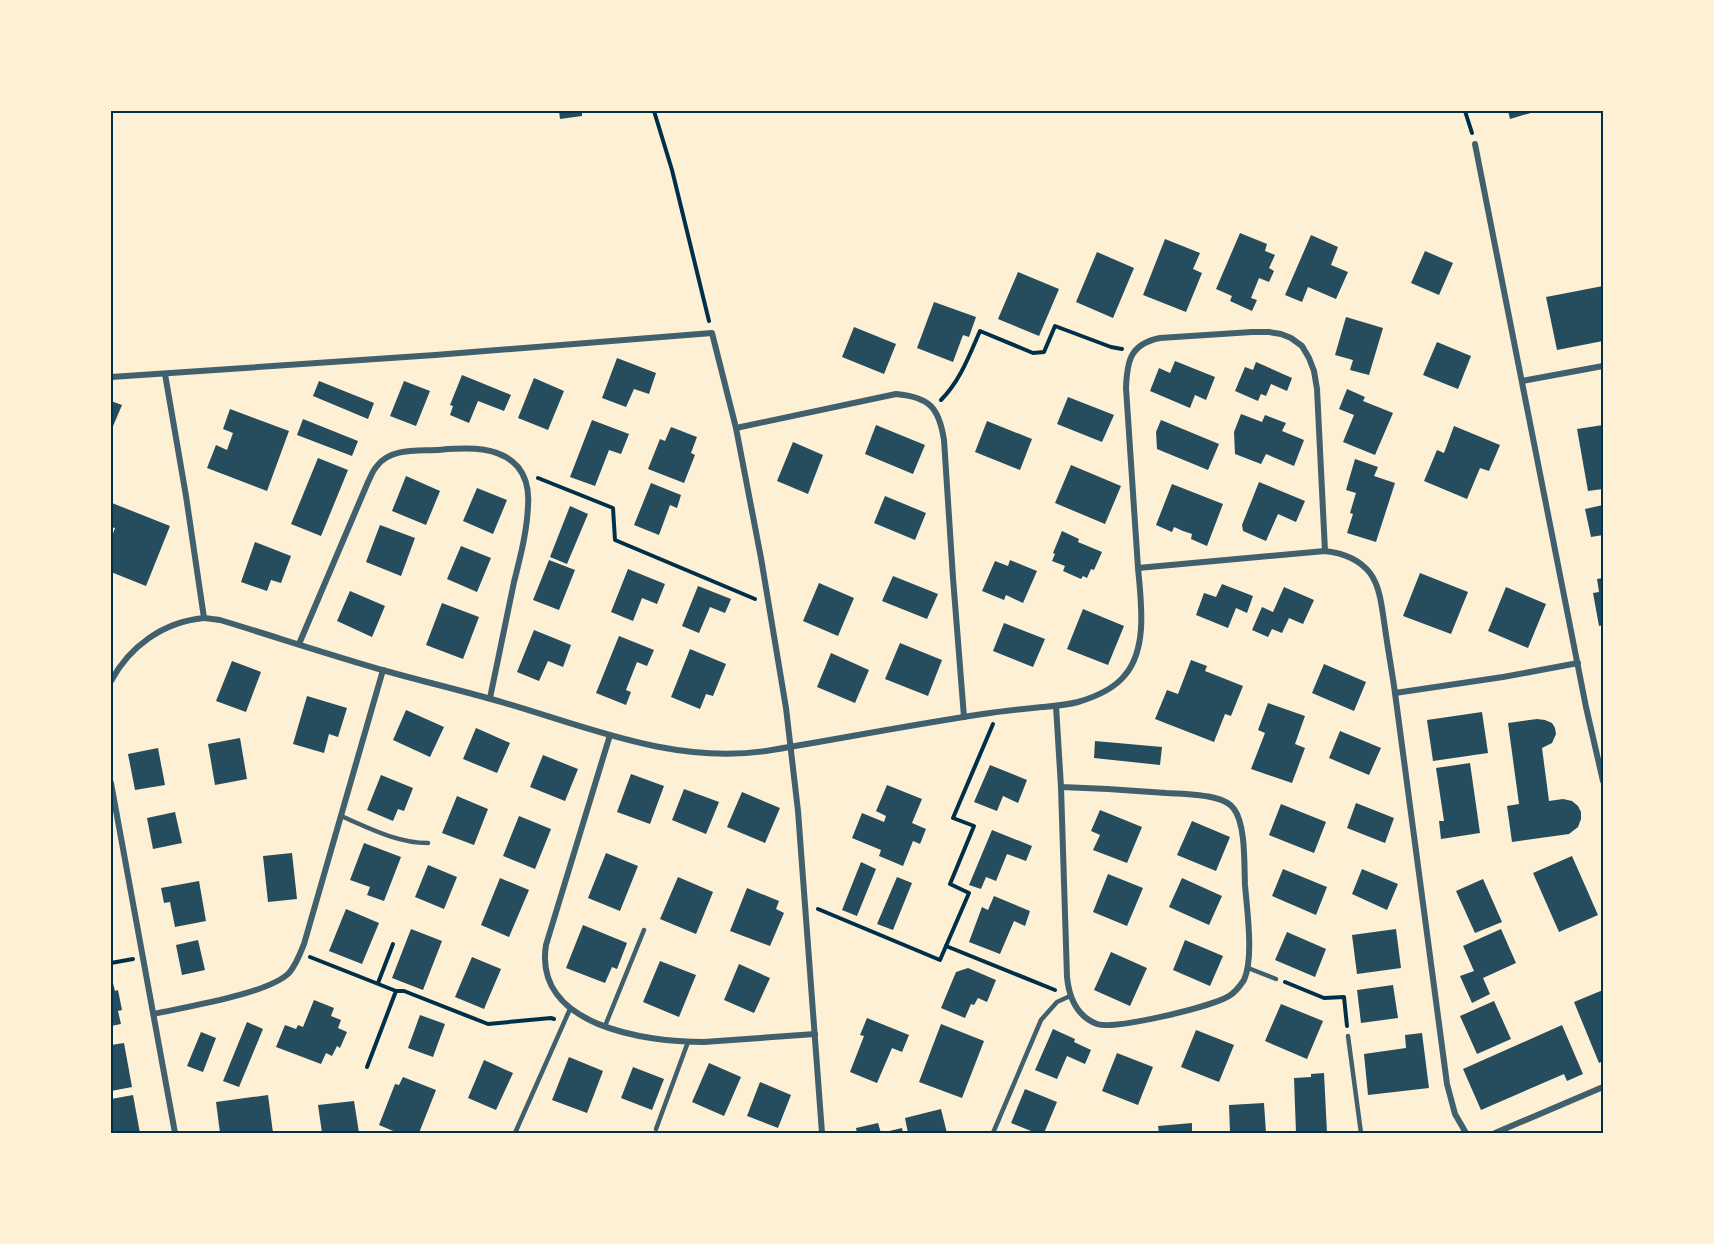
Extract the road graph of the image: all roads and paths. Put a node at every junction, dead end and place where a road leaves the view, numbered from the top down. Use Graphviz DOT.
graph roads {
  1 [pos="654,111"];
  2 [pos="1465,111"];
  3 [pos="1475,144"];
  4 [pos="712,333"];
  5 [pos="1134,350"];
  6 [pos="1603,366"];
  7 [pos="165,374"];
  8 [pos="111,377"];
  9 [pos="1522,381"];
  10 [pos="933,408"];
  11 [pos="736,428"];
  12 [pos="520,471"];
  13 [pos="1325,551"];
  14 [pos="1138,568"];
  15 [pos="769,604"];
  16 [pos="204,618"];
  17 [pos="299,644"];
  18 [pos="1578,663"];
  19 [pos="383,670"];
  20 [pos="111,681"];
  21 [pos="1395,693"];
  22 [pos="489,698"];
  23 [pos="1056,706"];
  24 [pos="998,712"];
  25 [pos="964,717"];
  26 [pos="610,735"];
  27 [pos="791,746"];
  28 [pos="1603,781"];
  29 [pos="111,783"];
  30 [pos="1061,787"];
  31 [pos="341,816"];
  32 [pos="428,843"];
  33 [pos="805,903"];
  34 [pos="644,930"];
  35 [pos="393,944"];
  36 [pos="946,946"];
  37 [pos="300,954"];
  38 [pos="142,957"];
  39 [pos="111,963"];
  40 [pos="1248,968"];
  41 [pos="1276,979"];
  42 [pos="378,983"];
  43 [pos="396,991"];
  44 [pos="1070,996"];
  45 [pos="570,1009"];
  46 [pos="154,1014"];
  47 [pos="563,1022"];
  48 [pos="605,1026"];
  49 [pos="815,1034"];
  50 [pos="1348,1036"];
  51 [pos="688,1041"];
  52 [pos="368,1066"];
  53 [pos="1603,1087"];
  54 [pos="656,1129"];
  55 [pos="175,1133"];
  56 [pos="515,1133"];
  57 [pos="822,1133"];
  58 [pos="993,1133"];
  59 [pos="1361,1133"];
  60 [pos="1466,1133"];
  61 [pos="1495,1133"];
  1 -- 4 [label="path"];
  2 -- 3 [label="path"];
  3 -- 9 [label="street"];
  4 -- 7 [label="street"];
  4 -- 11 [label="street"];
  5 -- 10 [label="path"];
  5 -- 13 [label="street"];
  5 -- 14 [label="street"];
  6 -- 9 [label="street"];
  7 -- 8 [label="street"];
  7 -- 16 [label="street"];
  9 -- 18 [label="street"];
  10 -- 11 [label="street"];
  10 -- 25 [label="street"];
  11 -- 15 [label="street"];
  12 -- 15 [label="path"];
  12 -- 17 [label="street"];
  12 -- 22 [label="street"];
  13 -- 14 [label="street"];
  13 -- 21 [label="street"];
  14 -- 23 [label="street"];
  15 -- 27 [label="street"];
  16 -- 17 [label="street"];
  16 -- 20 [label="street"];
  17 -- 19 [label="street"];
  18 -- 21 [label="street"];
  18 -- 28 [label="street"];
  19 -- 22 [label="street"];
  19 -- 31 [label="street"];
  21 -- 60 [label="street"];
  22 -- 26 [label="street"];
  23 -- 24 [label="street"];
  23 -- 30 [label="street"];
  24 -- 25 [label="street"];
  24 -- 36 [label="path"];
  25 -- 27 [label="street"];
  26 -- 27 [label="street"];
  26 -- 45 [label="street"];
  27 -- 33 [label="street"];
  29 -- 38 [label="street"];
  30 -- 40 [label="street"];
  30 -- 44 [label="street"];
  31 -- 32 [label="lane"];
  31 -- 37 [label="street"];
  33 -- 36 [label="path"];
  33 -- 49 [label="street"];
  34 -- 48 [label="lane"];
  35 -- 42 [label="path"];
  36 -- 44 [label="path"];
  37 -- 42 [label="path"];
  37 -- 46 [label="street"];
  38 -- 39 [label="path"];
  38 -- 46 [label="street"];
  40 -- 41 [label="lane"];
  40 -- 44 [label="street"];
  41 -- 50 [label="path"];
  42 -- 43 [label="path"];
  43 -- 47 [label="path"];
  43 -- 52 [label="path"];
  44 -- 58 [label="lane"];
  45 -- 47 [label="lane"];
  45 -- 48 [label="street"];
  46 -- 55 [label="street"];
  47 -- 56 [label="lane"];
  48 -- 51 [label="street"];
  49 -- 51 [label="street"];
  49 -- 57 [label="street"];
  50 -- 59 [label="lane"];
  51 -- 54 [label="lane"];
  53 -- 61 [label="street"];
}
